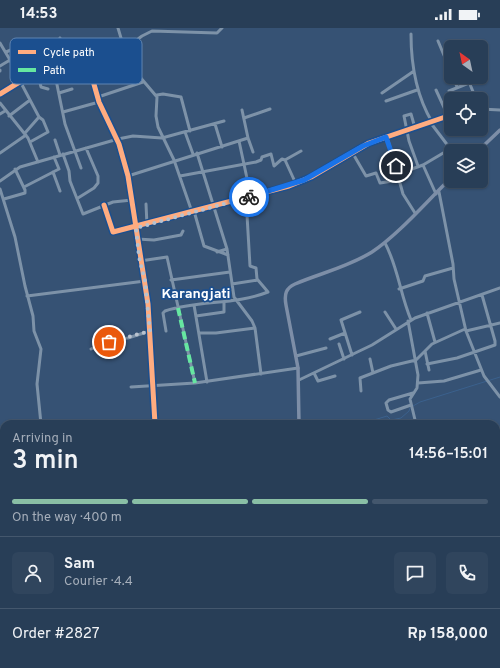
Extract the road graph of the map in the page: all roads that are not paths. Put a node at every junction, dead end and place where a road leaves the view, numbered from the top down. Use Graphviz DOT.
graph roads {
  1 [pos="118,28"];
  2 [pos="222,28"];
  3 [pos="411,34"];
  4 [pos="122,38"];
  5 [pos="139,38"];
  6 [pos="438,41"];
  7 [pos="0,43"];
  8 [pos="10,50"];
  9 [pos="6,52"];
  10 [pos="444,55"];
  11 [pos="10,60"];
  12 [pos="0,66"];
  13 [pos="414,71"];
  14 [pos="143,82"];
  15 [pos="15,84"];
  16 [pos="22,84"];
  17 [pos="40,84"];
  18 [pos="57,84"];
  19 [pos="94,84"];
  20 [pos="137,84"];
  21 [pos="456,84"];
  22 [pos="466,84"];
  23 [pos="457,87"];
  24 [pos="48,89"];
  25 [pos="72,89"];
  26 [pos="417,90"];
  27 [pos="436,90"];
  28 [pos="449,91"];
  29 [pos="59,93"];
  30 [pos="382,93"];
  31 [pos="0,94"];
  32 [pos="157,95"];
  33 [pos="98,97"];
  34 [pos="30,100"];
  35 [pos="386,101"];
  36 [pos="100,102"];
  37 [pos="0,103"];
  38 [pos="444,104"];
  39 [pos="270,109"];
  40 [pos="488,109"];
  41 [pos="242,110"];
  42 [pos="500,110"];
  43 [pos="5,111"];
  44 [pos="63,112"];
  45 [pos="0,114"];
  46 [pos="9,116"];
  47 [pos="39,117"];
  48 [pos="444,117"];
  49 [pos="244,118"];
  50 [pos="224,121"];
  51 [pos="431,122"];
  52 [pos="215,124"];
  53 [pos="415,128"];
  54 [pos="406,130"];
  55 [pos="500,130"];
  56 [pos="190,131"];
  57 [pos="185,132"];
  58 [pos="26,134"];
  59 [pos="386,137"];
  60 [pos="162,138"];
  61 [pos="248,138"];
  62 [pos="118,139"];
  63 [pos="55,140"];
  64 [pos="239,141"];
  65 [pos="30,142"];
  66 [pos="447,144"];
  67 [pos="485,144"];
  68 [pos="222,147"];
  69 [pos="86,148"];
  70 [pos="75,151"];
  71 [pos="301,151"];
  72 [pos="253,152"];
  73 [pos="352,152"];
  74 [pos="0,153"];
  75 [pos="198,153"];
  76 [pos="62,154"];
  77 [pos="192,154"];
  78 [pos="444,154"];
  79 [pos="54,157"];
  80 [pos="174,160"];
  81 [pos="285,160"];
  82 [pos="38,162"];
  83 [pos="243,164"];
  84 [pos="423,165"];
  85 [pos="418,166"];
  86 [pos="81,168"];
  87 [pos="15,169"];
  88 [pos="203,171"];
  89 [pos="53,172"];
  90 [pos="398,174"];
  91 [pos="128,176"];
  92 [pos="180,176"];
  93 [pos="0,180"];
  94 [pos="399,180"];
  95 [pos="296,184"];
  96 [pos="444,186"];
  97 [pos="24,187"];
  98 [pos="0,189"];
  99 [pos="60,191"];
  100 [pos="437,193"];
  101 [pos="251,197"];
  102 [pos="78,198"];
  103 [pos="4,199"];
  104 [pos="244,199"];
  105 [pos="132,200"];
  106 [pos="146,204"];
  107 [pos="104,205"];
  108 [pos="213,206"];
  109 [pos="193,211"];
  110 [pos="415,213"];
  111 [pos="147,225"];
  112 [pos="136,228"];
  113 [pos="183,231"];
  114 [pos="137,239"];
  115 [pos="385,243"];
  116 [pos="226,248"];
  117 [pos="217,252"];
  118 [pos="228,255"];
  119 [pos="140,261"];
  120 [pos="453,268"];
  121 [pos="230,272"];
  122 [pos="171,280"];
  123 [pos="258,280"];
  124 [pos="145,281"];
  125 [pos="232,284"];
  126 [pos="500,288"];
  127 [pos="399,289"];
  128 [pos="482,295"];
  129 [pos="27,296"];
  130 [pos="235,301"];
  131 [pos="224,302"];
  132 [pos="459,303"];
  133 [pos="194,305"];
  134 [pos="178,308"];
  135 [pos="360,312"];
  136 [pos="385,312"];
  137 [pos="427,313"];
  138 [pos="196,316"];
  139 [pos="409,321"];
  140 [pos="500,323"];
  141 [pos="491,325"];
  142 [pos="255,328"];
  143 [pos="396,329"];
  144 [pos="465,330"];
  145 [pos="150,331"];
  146 [pos="166,331"];
  147 [pos="200,333"];
  148 [pos="345,333"];
  149 [pos="330,339"];
  150 [pos="435,342"];
  151 [pos="339,344"];
  152 [pos="326,348"];
  153 [pos="91,349"];
  154 [pos="425,351"];
  155 [pos="475,352"];
  156 [pos="352,355"];
  157 [pos="296,356"];
  158 [pos="344,359"];
  159 [pos="370,359"];
  160 [pos="416,360"];
  161 [pos="427,364"];
  162 [pos="298,368"];
  163 [pos="429,370"];
  164 [pos="481,370"];
  165 [pos="314,373"];
  166 [pos="373,373"];
  167 [pos="261,374"];
  168 [pos="335,376"];
  169 [pos="299,380"];
  170 [pos="207,382"];
  171 [pos="194,383"];
  172 [pos="418,383"];
  173 [pos="154,386"];
  174 [pos="131,387"];
  175 [pos="361,391"];
  176 [pos="413,393"];
  177 [pos="500,397"];
  178 [pos="411,405"];
  179 [pos="41,420"];
  180 [pos="155,420"];
  181 [pos="300,420"];
  182 [pos="415,420"];
  1 -- 4 [label="street"];
  2 -- 5 [label="street"];
  3 -- 13 [label="street"];
  6 -- 10 [label="street"];
  7 -- 9 [label="street"];
  8 -- 9 [label="street"];
  9 -- 11 [label="street"];
  11 -- 12 [label="street"];
  13 -- 26 [label="street"];
  13 -- 30 [label="street"];
  14 -- 32 [label="street"];
  15 -- 31 [label="street"];
  16 -- 34 [label="street"];
  17 -- 24 [label="street"];
  18 -- 29 [label="street"];
  19 -- 33 [label="street"];
  20 -- 33 [label="street"];
  21 -- 23 [label="street"];
  22 -- 23 [label="street"];
  23 -- 28 [label="street"];
  25 -- 29 [label="street"];
  26 -- 35 [label="street"];
  26 -- 51 [label="street"];
  27 -- 38 [label="street"];
  29 -- 44 [label="street"];
  32 -- 56 [label="street"];
  32 -- 60 [label="street"];
  33 -- 36 [label="street"];
  34 -- 46 [label="street"];
  34 -- 47 [label="street"];
  36 -- 44 [label="street"];
  36 -- 62 [label="street"];
  37 -- 43 [label="street"];
  39 -- 49 [label="street"];
  40 -- 42 [label="street"];
  41 -- 49 [label="street"];
  43 -- 45 [label="street"];
  43 -- 46 [label="street"];
  44 -- 70 [label="street"];
  46 -- 58 [label="street"];
  47 -- 58 [label="street"];
  47 -- 65 [label="street"];
  48 -- 51 [label="street"];
  49 -- 61 [label="street"];
  50 -- 52 [label="street"];
  51 -- 53 [label="street"];
  51 -- 66 [label="street"];
  52 -- 56 [label="street"];
  52 -- 68 [label="street"];
  53 -- 54 [label="street"];
  53 -- 54 [label="street"];
  54 -- 59 [label="street"];
  54 -- 85 [label="street"];
  55 -- 67 [label="main road"];
  56 -- 57 [label="street"];
  57 -- 60 [label="street"];
  57 -- 77 [label="street"];
  58 -- 65 [label="street"];
  58 -- 74 [label="street"];
  59 -- 73 [label="street"];
  59 -- 90 [label="street"];
  60 -- 62 [label="street"];
  60 -- 80 [label="street"];
  61 -- 64 [label="street"];
  61 -- 72 [label="street"];
  62 -- 69 [label="street"];
  62 -- 91 [label="street"];
  63 -- 76 [label="street"];
  64 -- 68 [label="street"];
  64 -- 83 [label="street"];
  65 -- 82 [label="street"];
  68 -- 75 [label="street"];
  69 -- 70 [label="street"];
  69 -- 102 [label="street"];
  70 -- 76 [label="street"];
  70 -- 86 [label="street"];
  71 -- 81 [label="street"];
  73 -- 94 [label="street"];
  73 -- 95 [label="street"];
  75 -- 77 [label="street"];
  75 -- 88 [label="street"];
  76 -- 79 [label="street"];
  76 -- 102 [label="street"];
  77 -- 80 [label="street"];
  78 -- 84 [label="street"];
  79 -- 82 [label="street"];
  79 -- 89 [label="street"];
  80 -- 91 [label="street"];
  80 -- 92 [label="street"];
  81 -- 83 [label="street"];
  81 -- 95 [label="street"];
  82 -- 87 [label="street"];
  83 -- 88 [label="street"];
  83 -- 101 [label="street"];
  84 -- 85 [label="street"];
  84 -- 100 [label="street"];
  85 -- 90 [label="street"];
  87 -- 93 [label="street"];
  87 -- 97 [label="street"];
  88 -- 92 [label="street"];
  88 -- 108 [label="street"];
  89 -- 97 [label="street"];
  89 -- 99 [label="street"];
  90 -- 94 [label="street"];
  91 -- 105 [label="street"];
  92 -- 109 [label="street"];
  94 -- 110 [label="street"];
  95 -- 101 [label="street"];
  96 -- 100 [label="main road"];
  97 -- 103 [label="street"];
  98 -- 103 [label="street"];
  100 -- 110 [label="main road"];
  100 -- 120 [label="street"];
  101 -- 104 [label="street"];
  102 -- 107 [label="street"];
  103 -- 129 [label="street"];
  104 -- 108 [label="street"];
  104 -- 123 [label="street"];
  105 -- 107 [label="street"];
  105 -- 112 [label="street"];
  106 -- 111 [label="street"];
  107 -- 112 [label="street"];
  108 -- 109 [label="street"];
  108 -- 116 [label="street"];
  109 -- 111 [label="street"];
  109 -- 117 [label="street"];
  110 -- 115 [label="main road"];
  111 -- 112 [label="street"];
  112 -- 114 [label="street"];
  113 -- 114 [label="street"];
  114 -- 119 [label="street"];
  115 -- 127 [label="street"];
  115 -- 157 [label="main road"];
  116 -- 117 [label="street"];
  116 -- 118 [label="street"];
  117 -- 118 [label="street"];
  118 -- 121 [label="street"];
  119 -- 122 [label="street"];
  119 -- 124 [label="street"];
  120 -- 127 [label="street"];
  120 -- 132 [label="street"];
  121 -- 122 [label="street"];
  121 -- 125 [label="street"];
  122 -- 134 [label="street"];
  123 -- 125 [label="street"];
  123 -- 130 [label="street"];
  124 -- 129 [label="street"];
  124 -- 145 [label="street"];
  125 -- 130 [label="street"];
  126 -- 128 [label="street"];
  127 -- 139 [label="street"];
  128 -- 132 [label="street"];
  128 -- 141 [label="street"];
  129 -- 179 [label="street"];
  130 -- 131 [label="street"];
  130 -- 142 [label="street"];
  131 -- 133 [label="street"];
  131 -- 138 [label="street"];
  132 -- 137 [label="street"];
  132 -- 144 [label="street"];
  133 -- 134 [label="street"];
  133 -- 138 [label="street"];
  134 -- 146 [label="street"];
  134 -- 171 [label="street"];
  135 -- 148 [label="street"];
  136 -- 143 [label="street"];
  137 -- 139 [label="street"];
  137 -- 150 [label="street"];
  138 -- 147 [label="street"];
  139 -- 143 [label="street"];
  139 -- 160 [label="street"];
  140 -- 141 [label="street"];
  141 -- 144 [label="street"];
  141 -- 155 [label="street"];
  142 -- 147 [label="street"];
  142 -- 167 [label="street"];
  143 -- 156 [label="street"];
  144 -- 150 [label="street"];
  144 -- 155 [label="street"];
  145 -- 153 [label="street"];
  145 -- 173 [label="street"];
  147 -- 170 [label="street"];
  148 -- 149 [label="street"];
  148 -- 156 [label="street"];
  150 -- 154 [label="street"];
  151 -- 158 [label="street"];
  152 -- 157 [label="street"];
  154 -- 160 [label="street"];
  154 -- 161 [label="street"];
  155 -- 161 [label="street"];
  155 -- 164 [label="street"];
  156 -- 158 [label="street"];
  157 -- 162 [label="main road"];
  158 -- 165 [label="street"];
  159 -- 166 [label="street"];
  160 -- 166 [label="street"];
  160 -- 172 [label="street"];
  161 -- 163 [label="street"];
  162 -- 167 [label="street"];
  162 -- 169 [label="main road"];
  164 -- 172 [label="street"];
  164 -- 177 [label="street"];
  165 -- 168 [label="street"];
  165 -- 169 [label="street"];
  166 -- 175 [label="street"];
  167 -- 170 [label="street"];
  169 -- 181 [label="main road"];
  170 -- 171 [label="street"];
  171 -- 173 [label="street"];
  172 -- 176 [label="street"];
  173 -- 174 [label="street"];
  173 -- 180 [label="street"];
  176 -- 178 [label="street"];
  176 -- 178 [label="street"];
  178 -- 182 [label="street"];
}
